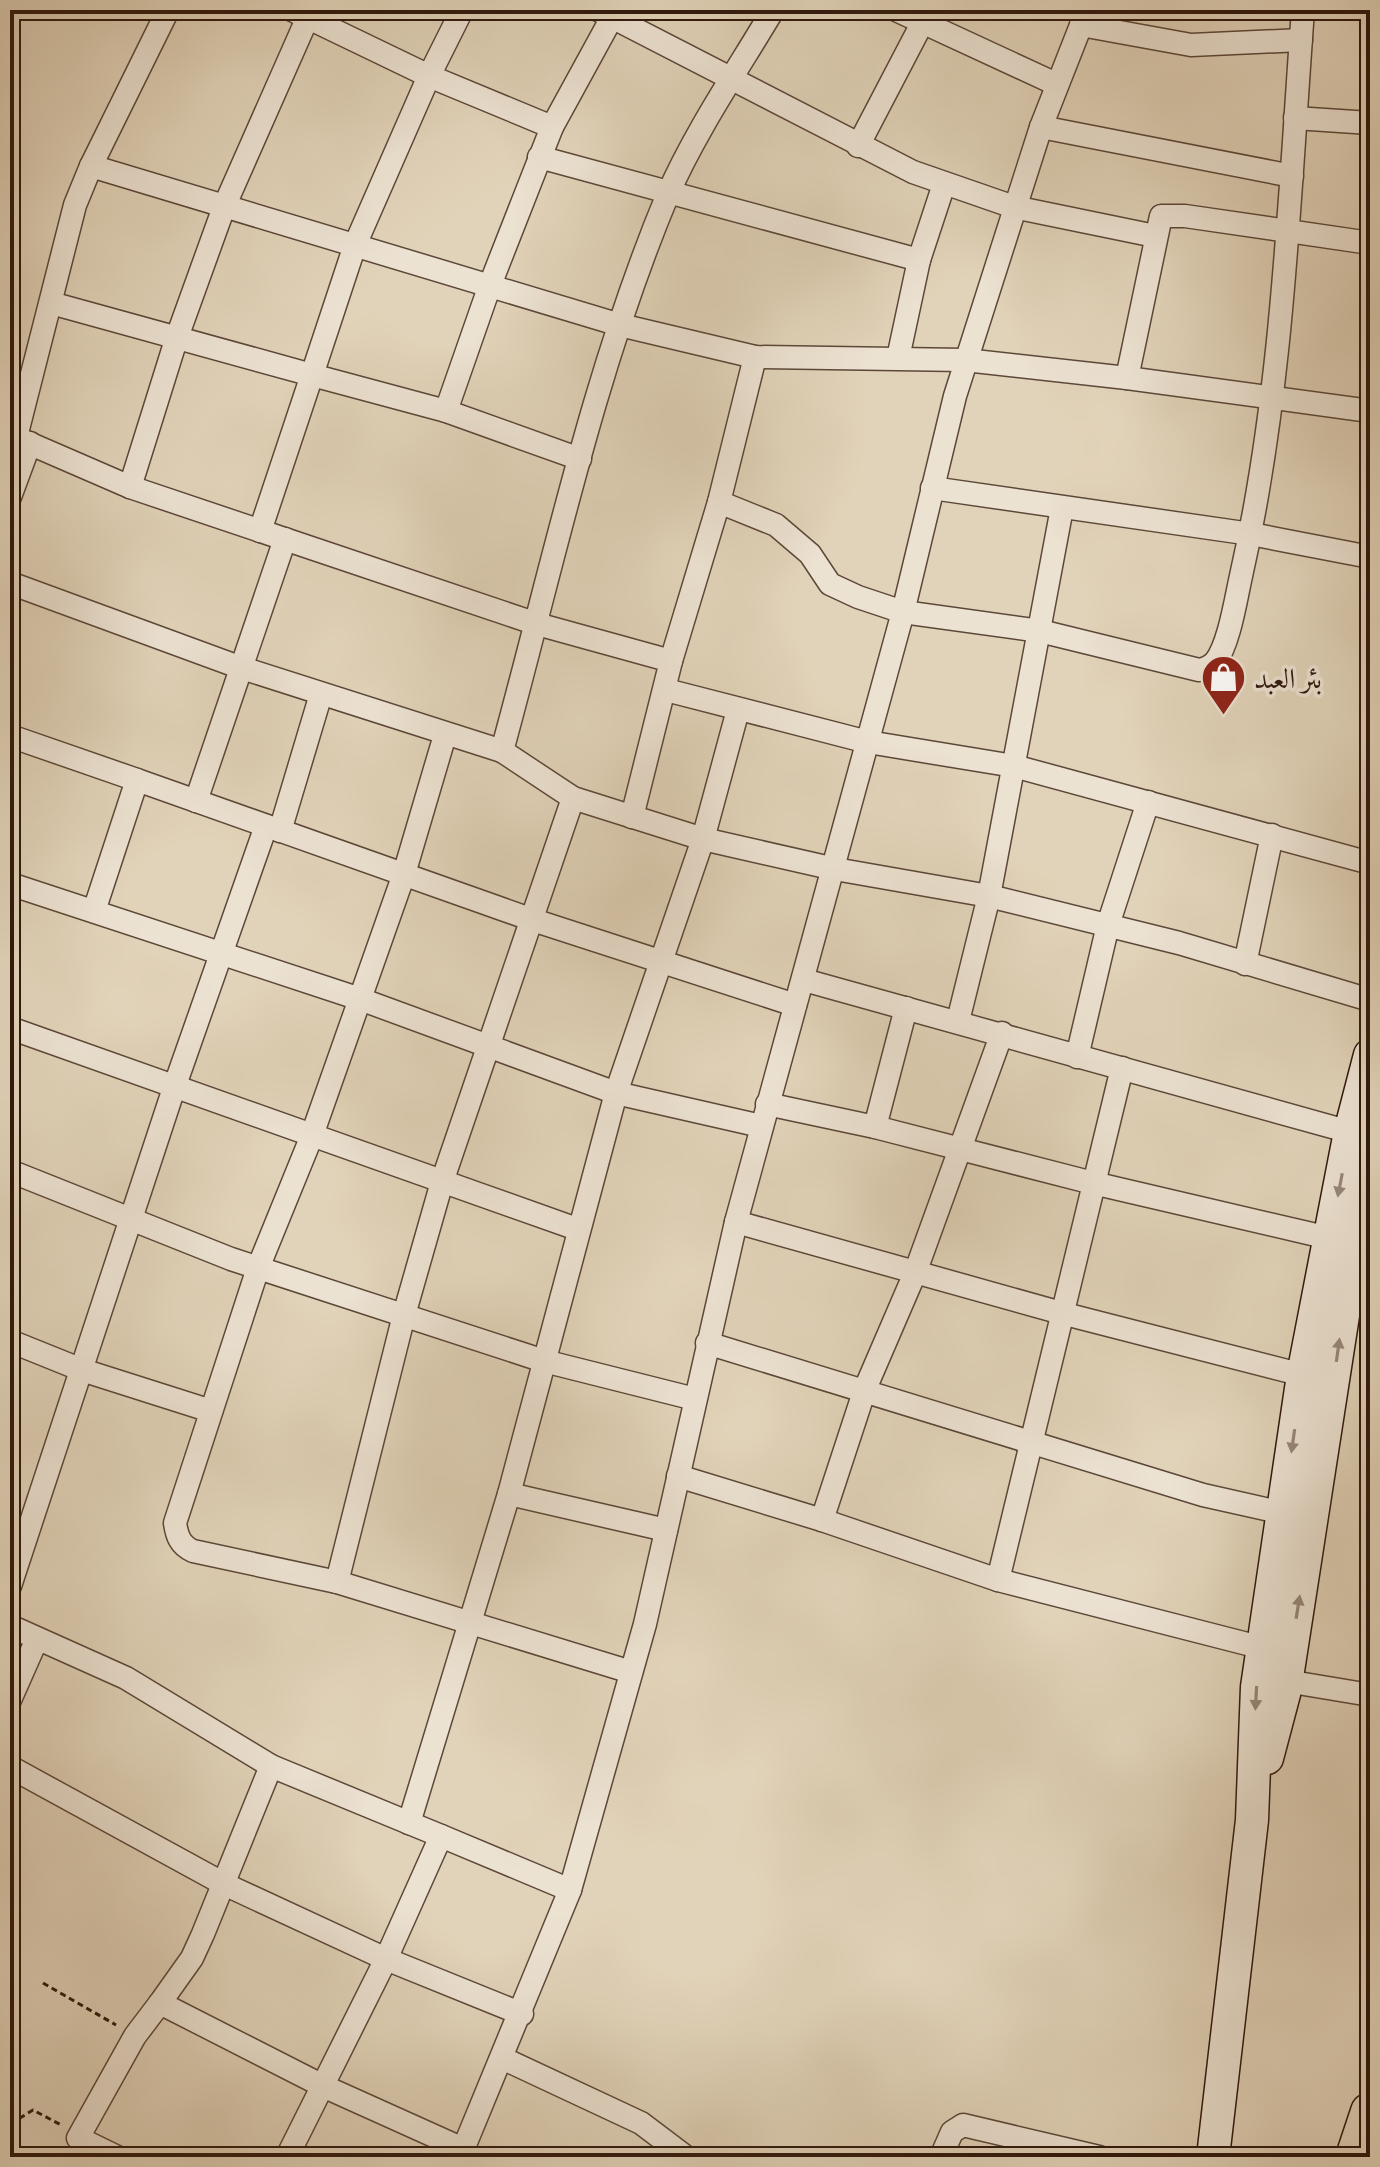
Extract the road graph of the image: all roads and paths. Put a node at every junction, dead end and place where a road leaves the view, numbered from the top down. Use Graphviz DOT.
graph roads {
  1 [pos="168,10"];
  2 [pos="462,10"];
  3 [pos="773,10"];
  4 [pos="896,10"];
  5 [pos="1303,10"];
  6 [pos="303,12"];
  7 [pos="609,12"];
  8 [pos="926,17"];
  9 [pos="1084,18"];
  10 [pos="1301,40"];
  11 [pos="429,76"];
  12 [pos="732,79"];
  13 [pos="1056,84"];
  14 [pos="1295,118"];
  15 [pos="1370,123"];
  16 [pos="552,127"];
  17 [pos="1041,127"];
  18 [pos="858,146"];
  19 [pos="539,157"];
  20 [pos="91,166"];
  21 [pos="1292,176"];
  22 [pos="944,184"];
  23 [pos="669,192"];
  24 [pos="224,207"];
  25 [pos="1014,207"];
  26 [pos="1286,233"];
  27 [pos="1155,236"];
  28 [pos="1370,243"];
  29 [pos="355,245"];
  30 [pos="919,260"];
  31 [pos="490,285"];
  32 [pos="51,303"];
  33 [pos="620,325"];
  34 [pos="176,340"];
  35 [pos="755,357"];
  36 [pos="898,358"];
  37 [pos="965,360"];
  38 [pos="312,375"];
  39 [pos="1127,378"];
  40 [pos="1270,397"];
  41 [pos="446,411"];
  42 [pos="1370,411"];
  43 [pos="19,438"];
  44 [pos="580,459"];
  45 [pos="130,487"];
  46 [pos="932,488"];
  47 [pos="10,497"];
  48 [pos="719,502"];
  49 [pos="1062,508"];
  50 [pos="260,531"];
  51 [pos="1251,534"];
  52 [pos="285,539"];
  53 [pos="1370,557"];
  54 [pos="10,583"];
  55 [pos="903,612"];
  56 [pos="537,624"];
  57 [pos="1040,631"];
  58 [pos="671,661"];
  59 [pos="239,667"];
  60 [pos="666,690"];
  61 [pos="321,694"];
  62 [pos="738,710"];
  63 [pos="445,735"];
  64 [pos="10,736"];
  65 [pos="868,742"];
  66 [pos="502,751"];
  67 [pos="1014,766"];
  68 [pos="137,780"];
  69 [pos="573,798"];
  70 [pos="196,801"];
  71 [pos="1148,802"];
  72 [pos="632,817"];
  73 [pos="273,828"];
  74 [pos="1272,835"];
  75 [pos="703,839"];
  76 [pos="1370,863"];
  77 [pos="835,869"];
  78 [pos="404,874"];
  79 [pos="10,884"];
  80 [pos="989,896"];
  81 [pos="94,911"];
  82 [pos="533,920"];
  83 [pos="1108,925"];
  84 [pos="220,954"];
  85 [pos="658,961"];
  86 [pos="1245,964"];
  87 [pos="804,980"];
  88 [pos="360,999"];
  89 [pos="1370,1000"];
  90 [pos="795,1005"];
  91 [pos="906,1008"];
  92 [pos="958,1021"];
  93 [pos="10,1028"];
  94 [pos="1002,1033"];
  95 [pos="489,1045"];
  96 [pos="1370,1055"];
  97 [pos="1077,1057"];
  98 [pos="1122,1068"];
  99 [pos="174,1088"];
  100 [pos="616,1093"];
  101 [pos="767,1104"];
  102 [pos="761,1126"];
  103 [pos="875,1127"];
  104 [pos="1350,1132"];
  105 [pos="311,1138"];
  106 [pos="961,1148"];
  107 [pos="1370,1170"];
  108 [pos="10,1171"];
  109 [pos="442,1182"];
  110 [pos="1093,1183"];
  111 [pos="132,1219"];
  112 [pos="736,1222"];
  113 [pos="577,1229"];
  114 [pos="1329,1238"];
  115 [pos="258,1268"];
  116 [pos="915,1273"];
  117 [pos="1360,1273"];
  118 [pos="1065,1314"];
  119 [pos="404,1315"];
  120 [pos="10,1341"];
  121 [pos="707,1343"];
  122 [pos="544,1361"];
  123 [pos="82,1370"];
  124 [pos="1303,1375"];
  125 [pos="865,1389"];
  126 [pos="695,1399"];
  127 [pos="211,1411"];
  128 [pos="1034,1443"];
  129 [pos="678,1476"];
  130 [pos="509,1494"];
  131 [pos="1283,1513"];
  132 [pos="822,1520"];
  133 [pos="666,1530"];
  134 [pos="998,1580"];
  135 [pos="337,1582"];
  136 [pos="10,1586"];
  137 [pos="470,1622"];
  138 [pos="10,1626"];
  139 [pos="37,1639"];
  140 [pos="1263,1648"];
  141 [pos="631,1672"];
  142 [pos="1286,1681"];
  143 [pos="1370,1695"];
  144 [pos="10,1700"];
  145 [pos="271,1766"];
  146 [pos="10,1767"];
  147 [pos="1252,1820"];
  148 [pos="409,1823"];
  149 [pos="441,1836"];
  150 [pos="224,1884"];
  151 [pos="570,1890"];
  152 [pos="386,1959"];
  153 [pos="43,1983"];
  154 [pos="160,2003"];
  155 [pos="522,2014"];
  156 [pos="135,2036"];
  157 [pos="502,2058"];
  158 [pos="323,2086"];
  159 [pos="1370,2112"];
  160 [pos="10,2136"];
  161 [pos="78,2138"];
  162 [pos="1026,2149"];
  163 [pos="462,2153"];
  164 [pos="117,2157"];
  165 [pos="287,2157"];
  166 [pos="686,2157"];
  167 [pos="941,2157"];
  168 [pos="1099,2157"];
  169 [pos="1213,2157"];
  170 [pos="1355,2157"];
  1 -- 20 [label="street"];
  2 -- 11 [label="street"];
  3 -- 12 [label="street"];
  4 -- 8 [label="street"];
  5 -- 10 [label="street"];
  6 -- 11 [label="street"];
  6 -- 24 [label="street"];
  7 -- 12 [label="street"];
  7 -- 16 [label="street"];
  8 -- 13 [label="street"];
  8 -- 18 [label="street"];
  9 -- 10 [label="street"];
  9 -- 13 [label="street"];
  10 -- 14 [label="street"];
  11 -- 16 [label="street"];
  11 -- 29 [label="street"];
  12 -- 18 [label="street"];
  12 -- 23 [label="street"];
  13 -- 17 [label="street"];
  14 -- 15 [label="street"];
  14 -- 21 [label="street"];
  16 -- 19 [label="street"];
  17 -- 21 [label="street"];
  17 -- 25 [label="street"];
  18 -- 22 [label="street"];
  19 -- 23 [label="street"];
  19 -- 31 [label="street"];
  20 -- 24 [label="street"];
  20 -- 32 [label="street"];
  21 -- 26 [label="street"];
  22 -- 25 [label="street"];
  22 -- 30 [label="street"];
  23 -- 30 [label="street"];
  23 -- 33 [label="street"];
  24 -- 29 [label="street"];
  24 -- 34 [label="street"];
  25 -- 27 [label="street"];
  25 -- 37 [label="street"];
  26 -- 27 [label="street"];
  26 -- 28 [label="street"];
  26 -- 40 [label="street"];
  27 -- 39 [label="street"];
  29 -- 31 [label="street"];
  29 -- 38 [label="street"];
  30 -- 36 [label="street"];
  31 -- 33 [label="street"];
  31 -- 41 [label="street"];
  32 -- 34 [label="street"];
  32 -- 43 [label="street"];
  33 -- 35 [label="street"];
  33 -- 44 [label="street"];
  34 -- 38 [label="street"];
  34 -- 45 [label="street"];
  35 -- 36 [label="street"];
  35 -- 48 [label="street"];
  36 -- 37 [label="street"];
  37 -- 39 [label="street"];
  37 -- 46 [label="street"];
  38 -- 41 [label="street"];
  38 -- 50 [label="street"];
  39 -- 40 [label="street"];
  40 -- 42 [label="street"];
  40 -- 51 [label="street"];
  41 -- 44 [label="street"];
  43 -- 45 [label="street"];
  43 -- 47 [label="street"];
  44 -- 56 [label="street"];
  45 -- 50 [label="street"];
  46 -- 49 [label="street"];
  46 -- 55 [label="street"];
  48 -- 55 [label="street"];
  48 -- 58 [label="street"];
  49 -- 51 [label="street"];
  49 -- 57 [label="street"];
  50 -- 52 [label="street"];
  51 -- 53 [label="street"];
  51 -- 57 [label="street"];
  52 -- 56 [label="street"];
  52 -- 59 [label="street"];
  54 -- 59 [label="street"];
  55 -- 57 [label="street"];
  55 -- 65 [label="street"];
  56 -- 58 [label="street"];
  56 -- 66 [label="street"];
  57 -- 67 [label="street"];
  58 -- 60 [label="street"];
  59 -- 61 [label="street"];
  59 -- 70 [label="street"];
  60 -- 62 [label="street"];
  60 -- 72 [label="street"];
  61 -- 63 [label="street"];
  61 -- 73 [label="street"];
  62 -- 65 [label="street"];
  62 -- 75 [label="street"];
  63 -- 66 [label="street"];
  63 -- 78 [label="street"];
  64 -- 68 [label="street"];
  65 -- 67 [label="street"];
  65 -- 77 [label="street"];
  66 -- 69 [label="street"];
  67 -- 71 [label="street"];
  67 -- 80 [label="street"];
  68 -- 70 [label="street"];
  68 -- 81 [label="street"];
  69 -- 72 [label="street"];
  69 -- 82 [label="street"];
  70 -- 73 [label="street"];
  71 -- 74 [label="street"];
  71 -- 83 [label="street"];
  72 -- 75 [label="street"];
  73 -- 78 [label="street"];
  73 -- 84 [label="street"];
  74 -- 76 [label="street"];
  74 -- 86 [label="street"];
  75 -- 77 [label="street"];
  75 -- 85 [label="street"];
  77 -- 80 [label="street"];
  77 -- 87 [label="street"];
  78 -- 82 [label="street"];
  78 -- 88 [label="street"];
  79 -- 81 [label="street"];
  80 -- 83 [label="street"];
  80 -- 92 [label="street"];
  81 -- 84 [label="street"];
  82 -- 85 [label="street"];
  82 -- 95 [label="street"];
  83 -- 86 [label="street"];
  83 -- 97 [label="street"];
  84 -- 88 [label="street"];
  84 -- 99 [label="street"];
  85 -- 90 [label="street"];
  85 -- 100 [label="street"];
  86 -- 89 [label="street"];
  87 -- 90 [label="street"];
  87 -- 91 [label="street"];
  88 -- 95 [label="street"];
  88 -- 105 [label="street"];
  90 -- 101 [label="street"];
  91 -- 92 [label="street"];
  91 -- 103 [label="street"];
  92 -- 94 [label="street"];
  93 -- 99 [label="street"];
  94 -- 97 [label="street"];
  94 -- 106 [label="street"];
  95 -- 100 [label="street"];
  95 -- 109 [label="street"];
  96 -- 104 [label="main road"];
  97 -- 98 [label="street"];
  98 -- 104 [label="street"];
  98 -- 110 [label="street"];
  99 -- 105 [label="street"];
  99 -- 111 [label="street"];
  100 -- 102 [label="street"];
  100 -- 113 [label="street"];
  101 -- 102 [label="street"];
  101 -- 103 [label="street"];
  102 -- 112 [label="street"];
  103 -- 106 [label="street"];
  104 -- 114 [label="main road, one-way"];
  105 -- 109 [label="street"];
  105 -- 115 [label="street"];
  106 -- 110 [label="street"];
  106 -- 116 [label="street"];
  107 -- 117 [label="main road"];
  108 -- 111 [label="street"];
  109 -- 113 [label="street"];
  109 -- 119 [label="street"];
  110 -- 114 [label="street"];
  110 -- 118 [label="street"];
  111 -- 115 [label="street"];
  111 -- 123 [label="street"];
  112 -- 116 [label="street"];
  112 -- 121 [label="street"];
  113 -- 122 [label="street"];
  114 -- 124 [label="main road"];
  115 -- 119 [label="street"];
  115 -- 127 [label="street"];
  116 -- 118 [label="street"];
  116 -- 125 [label="street"];
  142 -- 117 [label="main road, one-way"];
  118 -- 124 [label="street"];
  118 -- 128 [label="street"];
  119 -- 122 [label="street"];
  119 -- 135 [label="street"];
  120 -- 123 [label="street"];
  121 -- 125 [label="street"];
  121 -- 126 [label="street"];
  122 -- 126 [label="street"];
  122 -- 130 [label="street"];
  123 -- 127 [label="street"];
  123 -- 136 [label="street"];
  124 -- 131 [label="main road, one-way"];
  125 -- 128 [label="street"];
  125 -- 132 [label="street"];
  126 -- 129 [label="street"];
  127 -- 135 [label="street"];
  128 -- 131 [label="street"];
  128 -- 134 [label="street"];
  129 -- 132 [label="street"];
  129 -- 133 [label="street"];
  130 -- 133 [label="street"];
  130 -- 137 [label="street"];
  131 -- 140 [label="main road"];
  132 -- 134 [label="street"];
  133 -- 141 [label="street"];
  134 -- 140 [label="street"];
  135 -- 137 [label="street"];
  137 -- 141 [label="street"];
  137 -- 148 [label="street"];
  138 -- 139 [label="street"];
  139 -- 144 [label="street"];
  139 -- 145 [label="street"];
  140 -- 147 [label="main road, one-way"];
  141 -- 151 [label="street"];
  142 -- 143 [label="street"];
  142 -- 147 [label="main road"];
  145 -- 148 [label="street"];
  145 -- 150 [label="street"];
  146 -- 150 [label="street"];
  147 -- 169 [label="main road"];
  148 -- 149 [label="street"];
  149 -- 151 [label="street"];
  149 -- 152 [label="street"];
  150 -- 152 [label="street"];
  150 -- 154 [label="street"];
  151 -- 155 [label="street"];
  152 -- 155 [label="street"];
  152 -- 158 [label="street"];
  153 -- 156 [label="path"];
  154 -- 156 [label="street"];
  154 -- 158 [label="street"];
  155 -- 157 [label="street"];
  156 -- 161 [label="street"];
  157 -- 163 [label="street"];
  157 -- 166 [label="street"];
  158 -- 163 [label="street"];
  158 -- 165 [label="street"];
  159 -- 170 [label="highway"];
  160 -- 161 [label="path"];
  161 -- 164 [label="street"];
  162 -- 167 [label="street"];
  162 -- 168 [label="street"];
}
